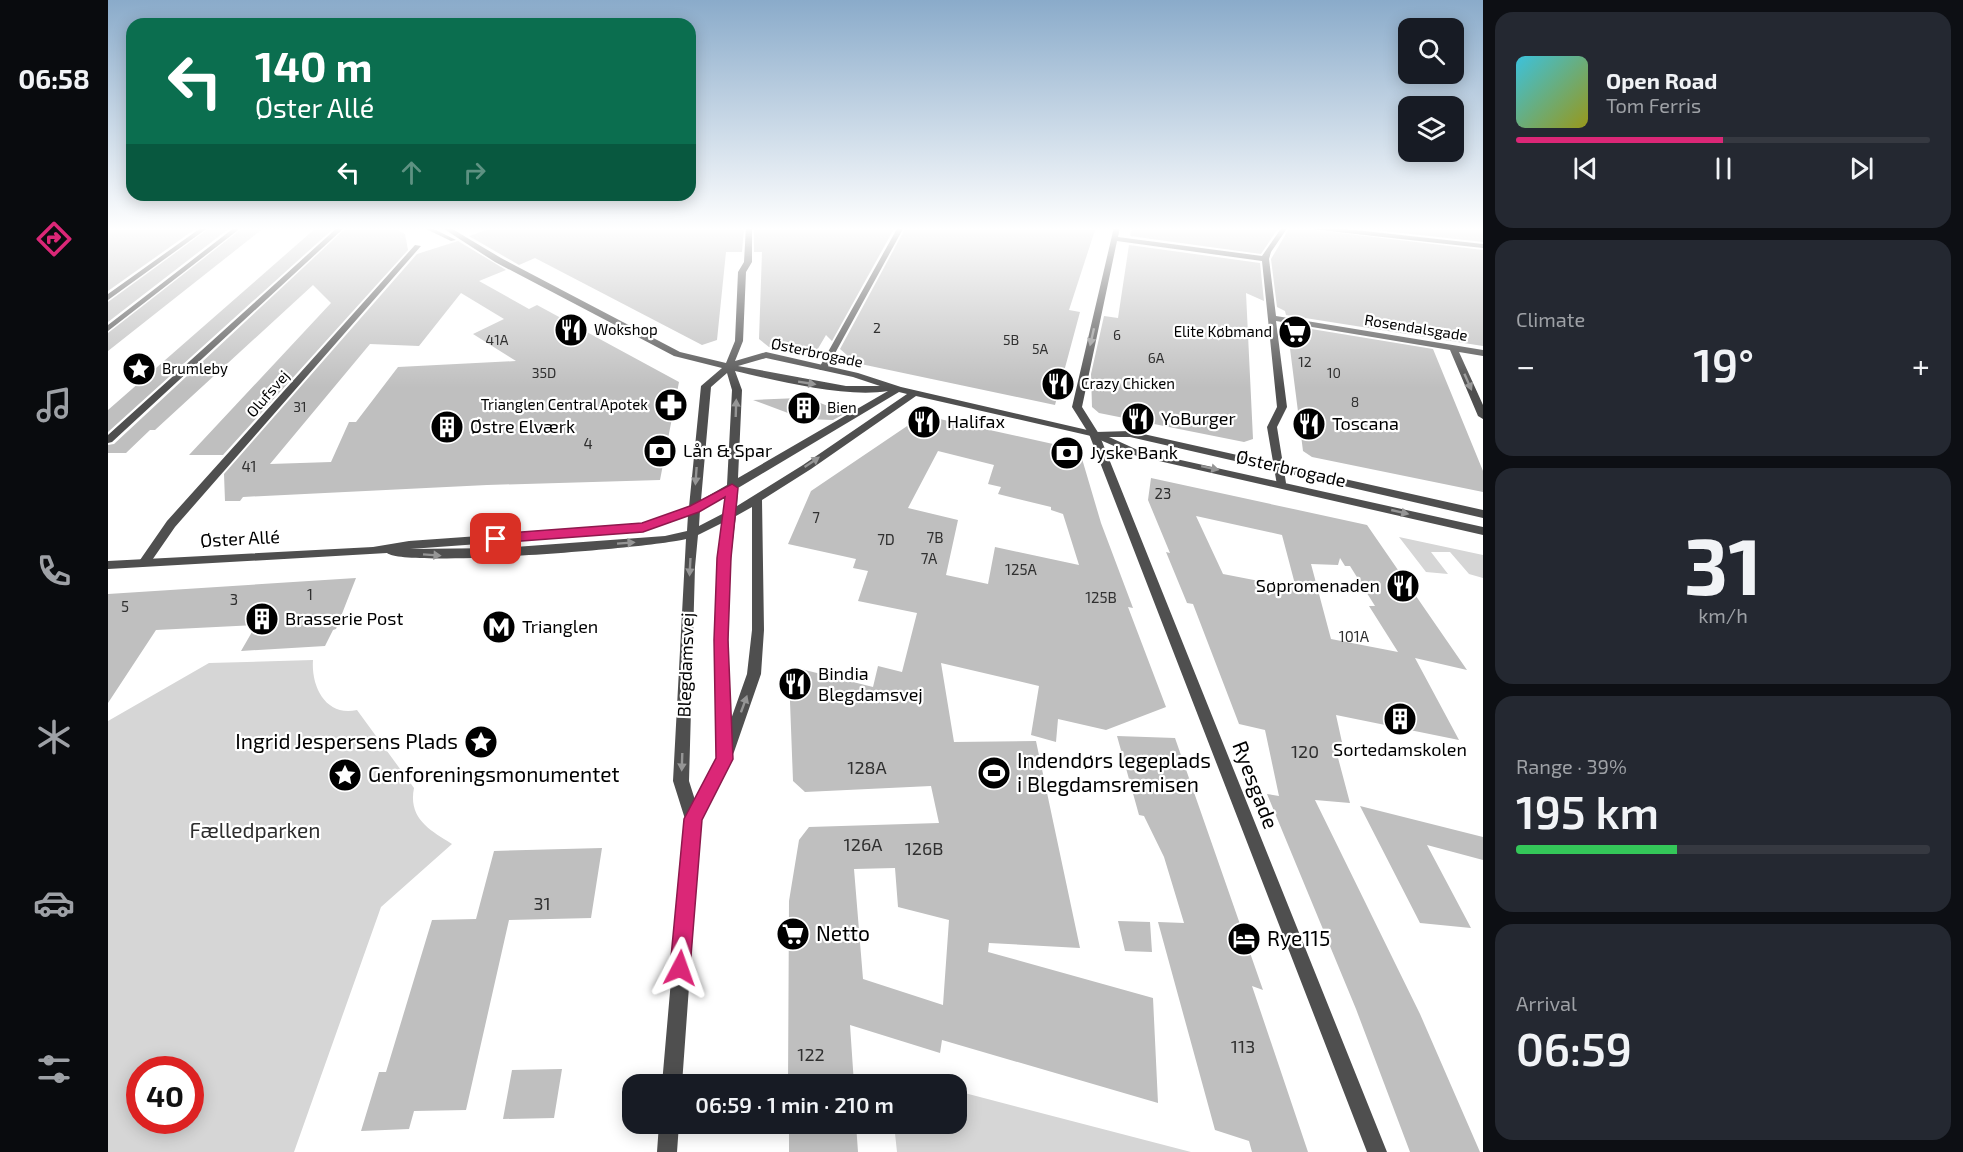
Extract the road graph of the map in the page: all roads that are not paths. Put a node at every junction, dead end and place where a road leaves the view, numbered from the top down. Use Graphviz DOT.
graph roads {
  1 [pos="132,281"];
  2 [pos="170,281"];
  3 [pos="283,281"];
  4 [pos="386,281"];
  5 [pos="538,281"];
  6 [pos="742,281"];
  7 [pos="872,281"];
  8 [pos="1106,281"];
  9 [pos="1268,281"];
  10 [pos="108,298"];
  11 [pos="1273,318"];
  12 [pos="108,329"];
  13 [pos="1453,348"];
  14 [pos="1483,353"];
  15 [pos="729,366"];
  16 [pos="823,368"];
  17 [pos="898,389"];
  18 [pos="914,393"];
  19 [pos="1483,416"];
  20 [pos="1095,434"];
  21 [pos="108,440"];
  22 [pos="1277,465"];
  23 [pos="1281,483"];
  24 [pos="732,488"];
  25 [pos="757,499"];
  26 [pos="694,509"];
  27 [pos="731,513"];
  28 [pos="1483,514"];
  29 [pos="1483,531"];
  30 [pos="693,533"];
  31 [pos="373,551"];
  32 [pos="144,562"];
  33 [pos="108,565"];
  34 [pos="724,759"];
  35 [pos="693,819"];
  36 [pos="673,1074"];
  37 [pos="669,1134"];
  38 [pos="668,1152"];
  39 [pos="1377,1152"];
  1 -- 10 [label="street"];
  2 -- 12 [label="street"];
  3 -- 21 [label="street"];
  4 -- 32 [label="street, Olufsvej"];
  5 -- 15 [label="street, Østerbrogade"];
  6 -- 15 [label="street"];
  7 -- 16 [label="street"];
  8 -- 20 [label="street, Ryesgade, one-way"];
  9 -- 11 [label="street"];
  11 -- 13 [label="street, Rosendalsgade"];
  11 -- 22 [label="street"];
  13 -- 14 [label="street, Rosendalsgade"];
  13 -- 19 [label="street, one-way"];
  15 -- 16 [label="street, Østerbrogade"];
  15 -- 17 [label="street, Østerbrogade, one-way"];
  24 -- 15 [label="street, one-way"];
  15 -- 26 [label="street, one-way"];
  16 -- 17 [label="street, Østerbrogade"];
  17 -- 18 [label="street, Østerbrogade"];
  17 -- 24 [label="street, Øster Allé"];
  18 -- 20 [label="street, Østerbrogade"];
  25 -- 18 [label="street, one-way"];
  20 -- 22 [label="street, Østerbrogade"];
  20 -- 23 [label="street, Østerbrogade, one-way"];
  20 -- 39 [label="street, Ryesgade"];
  22 -- 23 [label="street"];
  22 -- 28 [label="street, Østerbrogade"];
  23 -- 29 [label="street, Østerbrogade, one-way"];
  24 -- 26 [label="street, Øster Allé"];
  24 -- 27 [label="street, Blegdamsvej"];
  25 -- 27 [label="street, Øster Allé"];
  34 -- 25 [label="street, one-way"];
  26 -- 30 [label="street, Blegdamsvej"];
  26 -- 31 [label="street, Øster Allé"];
  27 -- 30 [label="street, Øster Allé"];
  27 -- 34 [label="street, Blegdamsvej"];
  31 -- 30 [label="street, Øster Allé, one-way"];
  30 -- 35 [label="street, Blegdamsvej, one-way"];
  31 -- 32 [label="street, Øster Allé"];
  32 -- 33 [label="street, Øster Allé"];
  34 -- 35 [label="street, Blegdamsvej"];
  35 -- 36 [label="street, Blegdamsvej"];
  37 -- 38 [label="street"];
}
